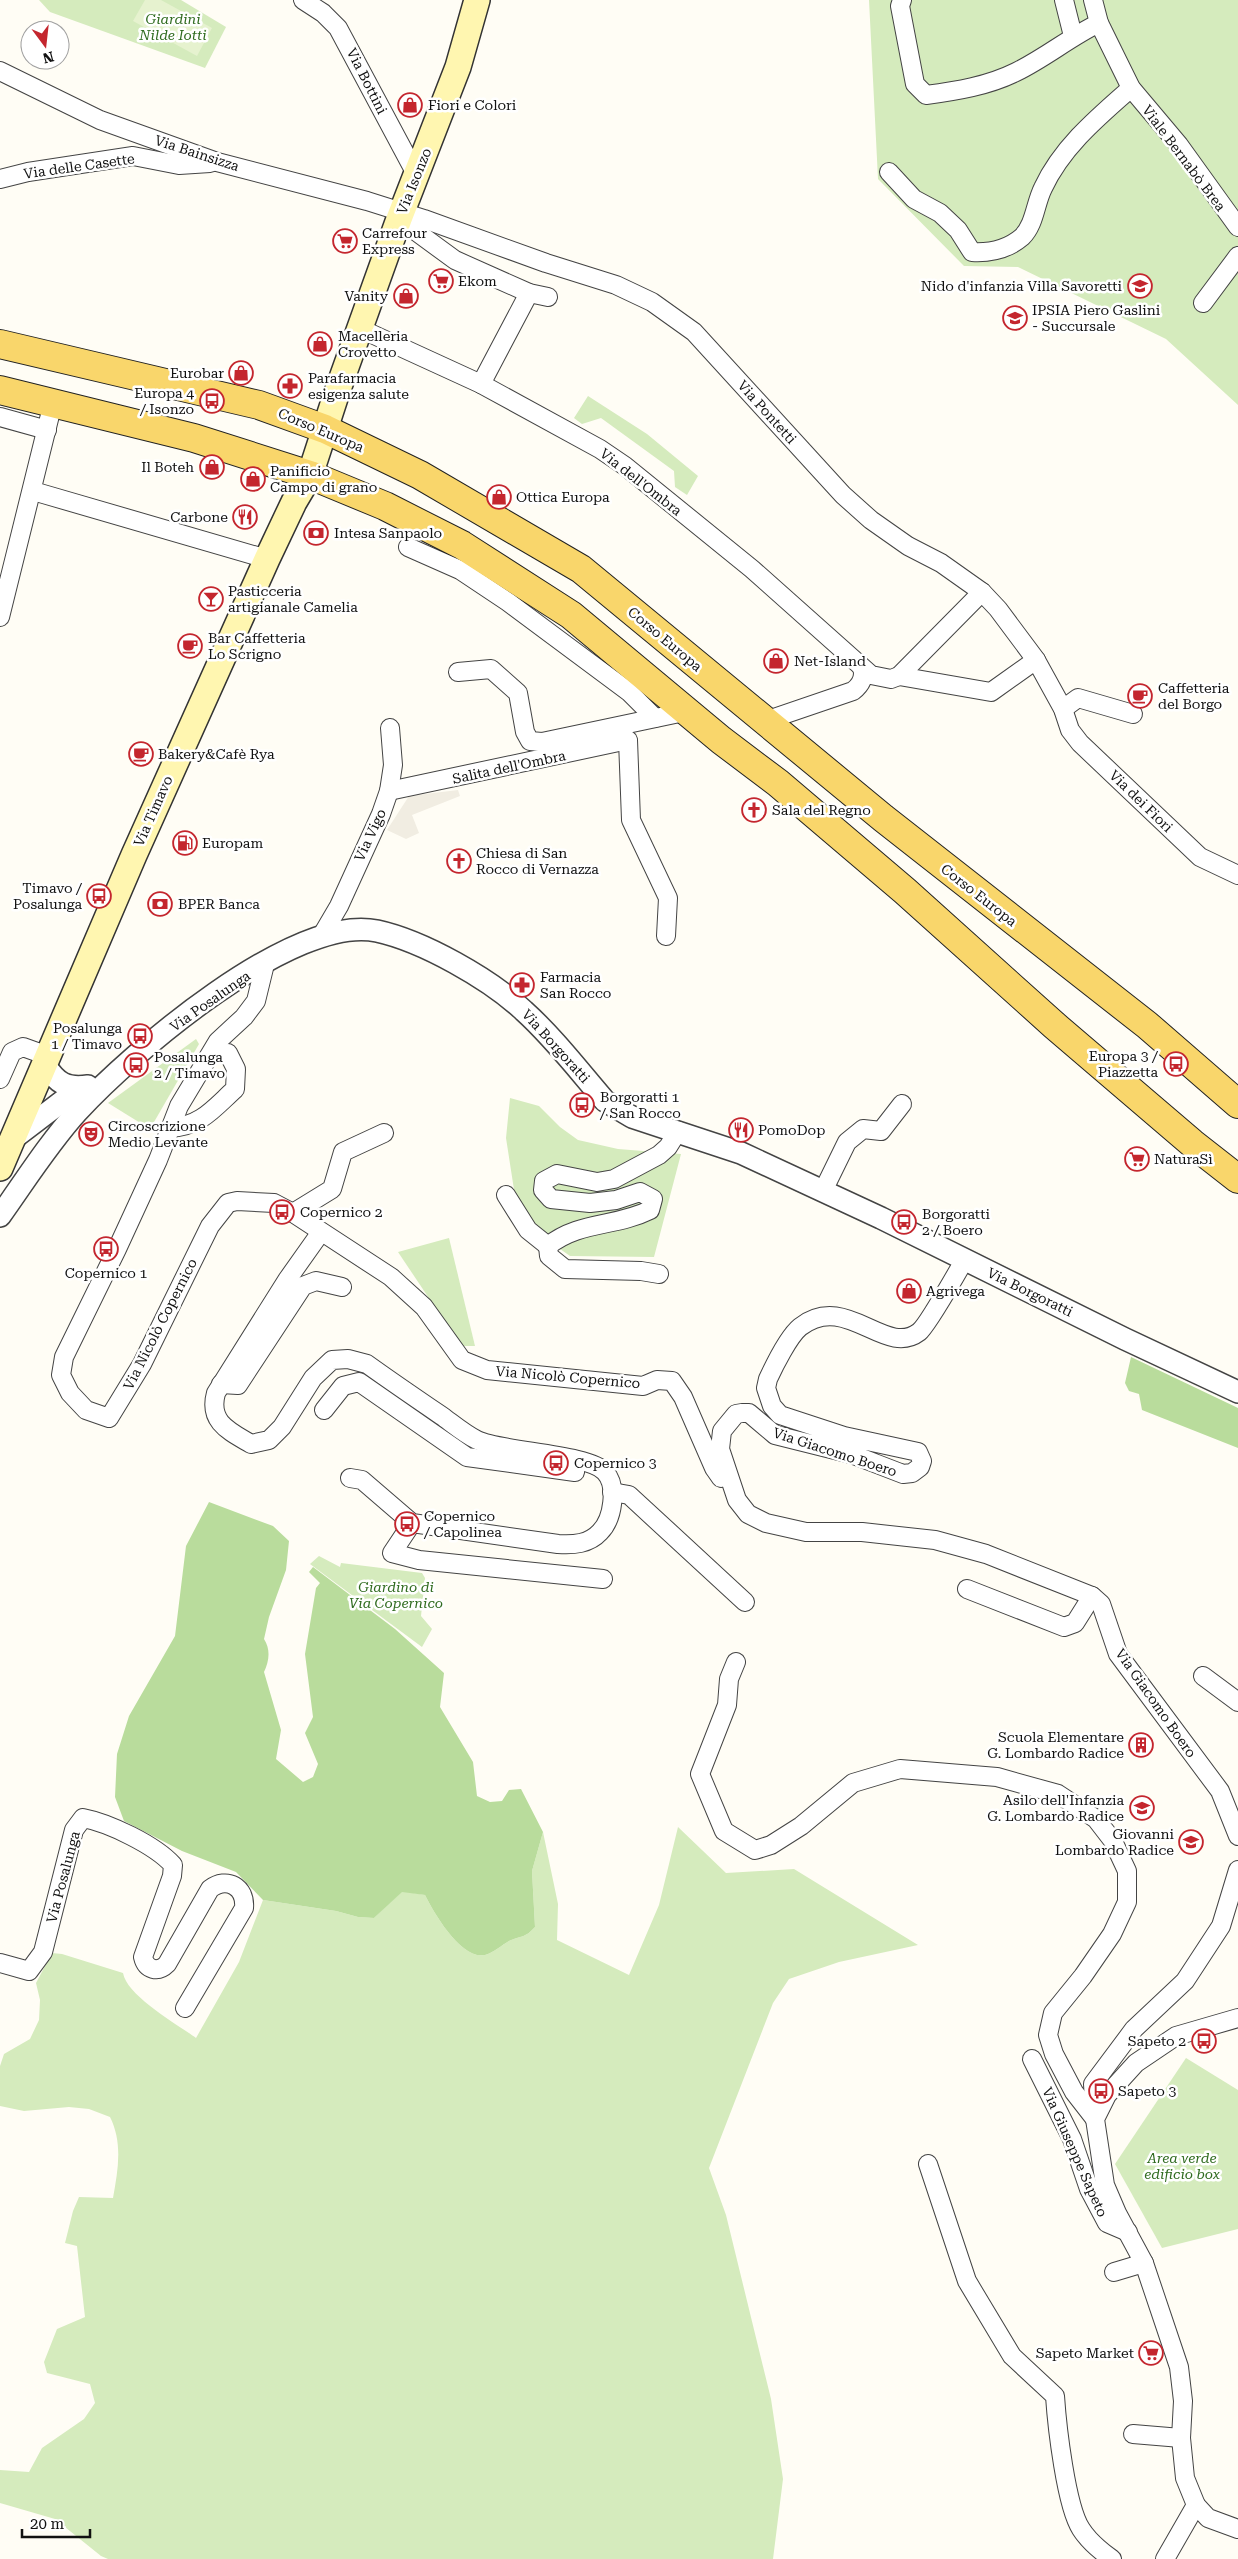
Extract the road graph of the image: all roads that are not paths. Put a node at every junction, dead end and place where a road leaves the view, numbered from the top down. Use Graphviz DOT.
graph roads {
  1 [pos="304,0"];
  2 [pos="477,0"];
  3 [pos="902,0"];
  4 [pos="1064,0"];
  5 [pos="1093,0"];
  6 [pos="1099,23"];
  7 [pos="1073,36"];
  8 [pos="0,71"];
  9 [pos="1131,88"];
  10 [pos="218,162"];
  11 [pos="889,172"];
  12 [pos="416,174"];
  13 [pos="0,179"];
  14 [pos="400,216"];
  15 [pos="1238,227"];
  16 [pos="1238,256"];
  17 [pos="529,293"];
  18 [pos="548,297"];
  19 [pos="1203,303"];
  20 [pos="361,329"];
  21 [pos="0,344"];
  22 [pos="481,384"];
  23 [pos="0,390"];
  24 [pos="53,403"];
  25 [pos="0,418"];
  26 [pos="325,429"];
  27 [pos="47,430"];
  28 [pos="310,475"];
  29 [pos="33,492"];
  30 [pos="408,547"];
  31 [pos="267,558"];
  32 [pos="982,592"];
  33 [pos="1,613"];
  34 [pos="1036,660"];
  35 [pos="862,668"];
  36 [pos="458,672"];
  37 [pos="899,676"];
  38 [pos="1063,709"];
  39 [pos="689,711"];
  40 [pos="1133,714"];
  41 [pos="655,718"];
  42 [pos="765,721"];
  43 [pos="390,728"];
  44 [pos="389,791"];
  45 [pos="1238,875"];
  46 [pos="322,935"];
  47 [pos="666,936"];
  48 [pos="265,964"];
  49 [pos="228,1052"];
  50 [pos="47,1061"];
  51 [pos="0,1078"];
  52 [pos="108,1080"];
  53 [pos="81,1087"];
  54 [pos="902,1104"];
  55 [pos="1238,1104"];
  56 [pos="55,1127"];
  57 [pos="170,1128"];
  58 [pos="678,1131"];
  59 [pos="384,1133"];
  60 [pos="14,1138"];
  61 [pos="0,1168"];
  62 [pos="1238,1178"];
  63 [pos="823,1191"];
  64 [pos="506,1195"];
  65 [pos="293,1212"];
  66 [pos="0,1216"];
  67 [pos="321,1232"];
  68 [pos="548,1246"];
  69 [pos="964,1261"];
  70 [pos="659,1274"];
  71 [pos="342,1286"];
  72 [pos="221,1384"];
  73 [pos="1238,1392"];
  74 [pos="324,1410"];
  75 [pos="576,1460"];
  76 [pos="350,1478"];
  77 [pos="612,1492"];
  78 [pos="737,1500"];
  79 [pos="412,1523"];
  80 [pos="603,1579"];
  81 [pos="967,1589"];
  82 [pos="1092,1596"];
  83 [pos="745,1602"];
  84 [pos="736,1662"];
  85 [pos="1204,1676"];
  86 [pos="1238,1702"];
  87 [pos="1238,1836"];
  88 [pos="1238,1870"];
  89 [pos="0,1962"];
  90 [pos="185,2008"];
  91 [pos="1238,2018"];
  92 [pos="1032,2059"];
  93 [pos="1095,2119"];
  94 [pos="928,2164"];
  95 [pos="1128,2232"];
  96 [pos="1144,2262"];
  97 [pos="1114,2272"];
  98 [pos="1133,2434"];
  99 [pos="1181,2438"];
  100 [pos="1196,2505"];
  101 [pos="1238,2528"];
  102 [pos="1112,2559"];
  103 [pos="1165,2559"];
  1 -- 12 [label="street, Via Bottini"];
  2 -- 12 [label="main road, Via Isonzo"];
  3 -- 7 [label="street"];
  4 -- 7 [label="street"];
  5 -- 6 [label="street, Viale Bernabò Brea"];
  6 -- 7 [label="street"];
  6 -- 9 [label="street, Viale Bernabò Brea"];
  8 -- 10 [label="street, Via Bainsizza"];
  9 -- 11 [label="street"];
  9 -- 15 [label="street, Viale Bernabò Brea"];
  10 -- 13 [label="street, Via delle Casette"];
  10 -- 14 [label="street, Via Bainsizza"];
  12 -- 14 [label="main road, Via Isonzo"];
  14 -- 17 [label="street"];
  14 -- 20 [label="main road, Via Isonzo"];
  14 -- 32 [label="street, Via Pontetti"];
  16 -- 19 [label="street"];
  17 -- 18 [label="street"];
  17 -- 22 [label="street"];
  20 -- 22 [label="street, Via dell'Ombra"];
  20 -- 26 [label="main road, Via Isonzo"];
  21 -- 26 [label="main road, Corso Europa"];
  22 -- 35 [label="street, Via dell'Ombra"];
  23 -- 24 [label="main road"];
  24 -- 27 [label="street"];
  24 -- 28 [label="main road"];
  25 -- 27 [label="street"];
  26 -- 28 [label="main road, Via Isonzo"];
  26 -- 42 [label="main road, Corso Europa"];
  27 -- 29 [label="street"];
  28 -- 31 [label="main road, Via Timavo"];
  28 -- 39 [label="main road"];
  29 -- 31 [label="street"];
  29 -- 33 [label="street"];
  30 -- 41 [label="street"];
  31 -- 50 [label="main road, Via Timavo"];
  32 -- 34 [label="street, Via Pontetti"];
  32 -- 37 [label="street"];
  34 -- 37 [label="street, Via dell'Ombra"];
  34 -- 38 [label="street, Via Pontetti"];
  35 -- 37 [label="street, Via dell'Ombra"];
  35 -- 42 [label="street"];
  36 -- 41 [label="street"];
  38 -- 40 [label="street"];
  38 -- 45 [label="street, Via dei Fiori"];
  39 -- 41 [label="street"];
  39 -- 62 [label="main road"];
  42 -- 55 [label="main road, Corso Europa"];
  43 -- 44 [label="street, Via Vigo"];
  44 -- 46 [label="street, Via Vigo"];
  44 -- 47 [label="street, Salita dell'Ombra"];
  46 -- 48 [label="street, Via Posalunga"];
  46 -- 58 [label="street, Via Borgoratti"];
  48 -- 52 [label="street, Via Posalunga"];
  48 -- 57 [label="street, Via Nicolò Copernico"];
  49 -- 57 [label="street"];
  50 -- 51 [label="street"];
  50 -- 53 [label="street, Via Posalunga"];
  50 -- 56 [label="street"];
  50 -- 60 [label="main road, Via Posalunga"];
  52 -- 53 [label="street, Via Posalunga"];
  52 -- 56 [label="street, Via Posalunga"];
  53 -- 56 [label="street, Via Posalunga"];
  54 -- 63 [label="street"];
  56 -- 60 [label="street, Via Posalunga"];
  56 -- 66 [label="street, Via Posalunga"];
  57 -- 65 [label="street, Via Nicolò Copernico"];
  58 -- 63 [label="street, Via Borgoratti"];
  58 -- 68 [label="street"];
  59 -- 65 [label="street"];
  60 -- 61 [label="main road, Via Posalunga"];
  63 -- 69 [label="street, Via Borgoratti"];
  64 -- 68 [label="street"];
  65 -- 67 [label="street, Via Nicolò Copernico"];
  67 -- 72 [label="street"];
  67 -- 78 [label="street, Via Nicolò Copernico"];
  68 -- 70 [label="street"];
  69 -- 73 [label="street, Via Borgoratti"];
  69 -- 78 [label="street, Via Giacomo Boero"];
  71 -- 72 [label="street"];
  72 -- 75 [label="street"];
  74 -- 75 [label="street"];
  75 -- 77 [label="street"];
  76 -- 79 [label="street"];
  77 -- 79 [label="street"];
  77 -- 83 [label="street"];
  78 -- 82 [label="street, Via Giacomo Boero"];
  79 -- 80 [label="street"];
  81 -- 82 [label="street"];
  82 -- 87 [label="street, Via Giacomo Boero"];
  84 -- 93 [label="street"];
  85 -- 86 [label="street"];
  88 -- 93 [label="street"];
  89 -- 90 [label="street, Via Posalunga"];
  91 -- 93 [label="street"];
  92 -- 95 [label="street, Via Giuseppe Sapeto"];
  93 -- 95 [label="street, Via Giuseppe Sapeto"];
  94 -- 102 [label="street"];
  95 -- 96 [label="street, Via Giuseppe Sapeto"];
  96 -- 97 [label="street"];
  96 -- 99 [label="street, Via Giuseppe Sapeto"];
  98 -- 99 [label="street"];
  99 -- 100 [label="street, Via Giuseppe Sapeto"];
  100 -- 101 [label="street, Via Giuseppe Sapeto"];
  100 -- 103 [label="street"];
}
